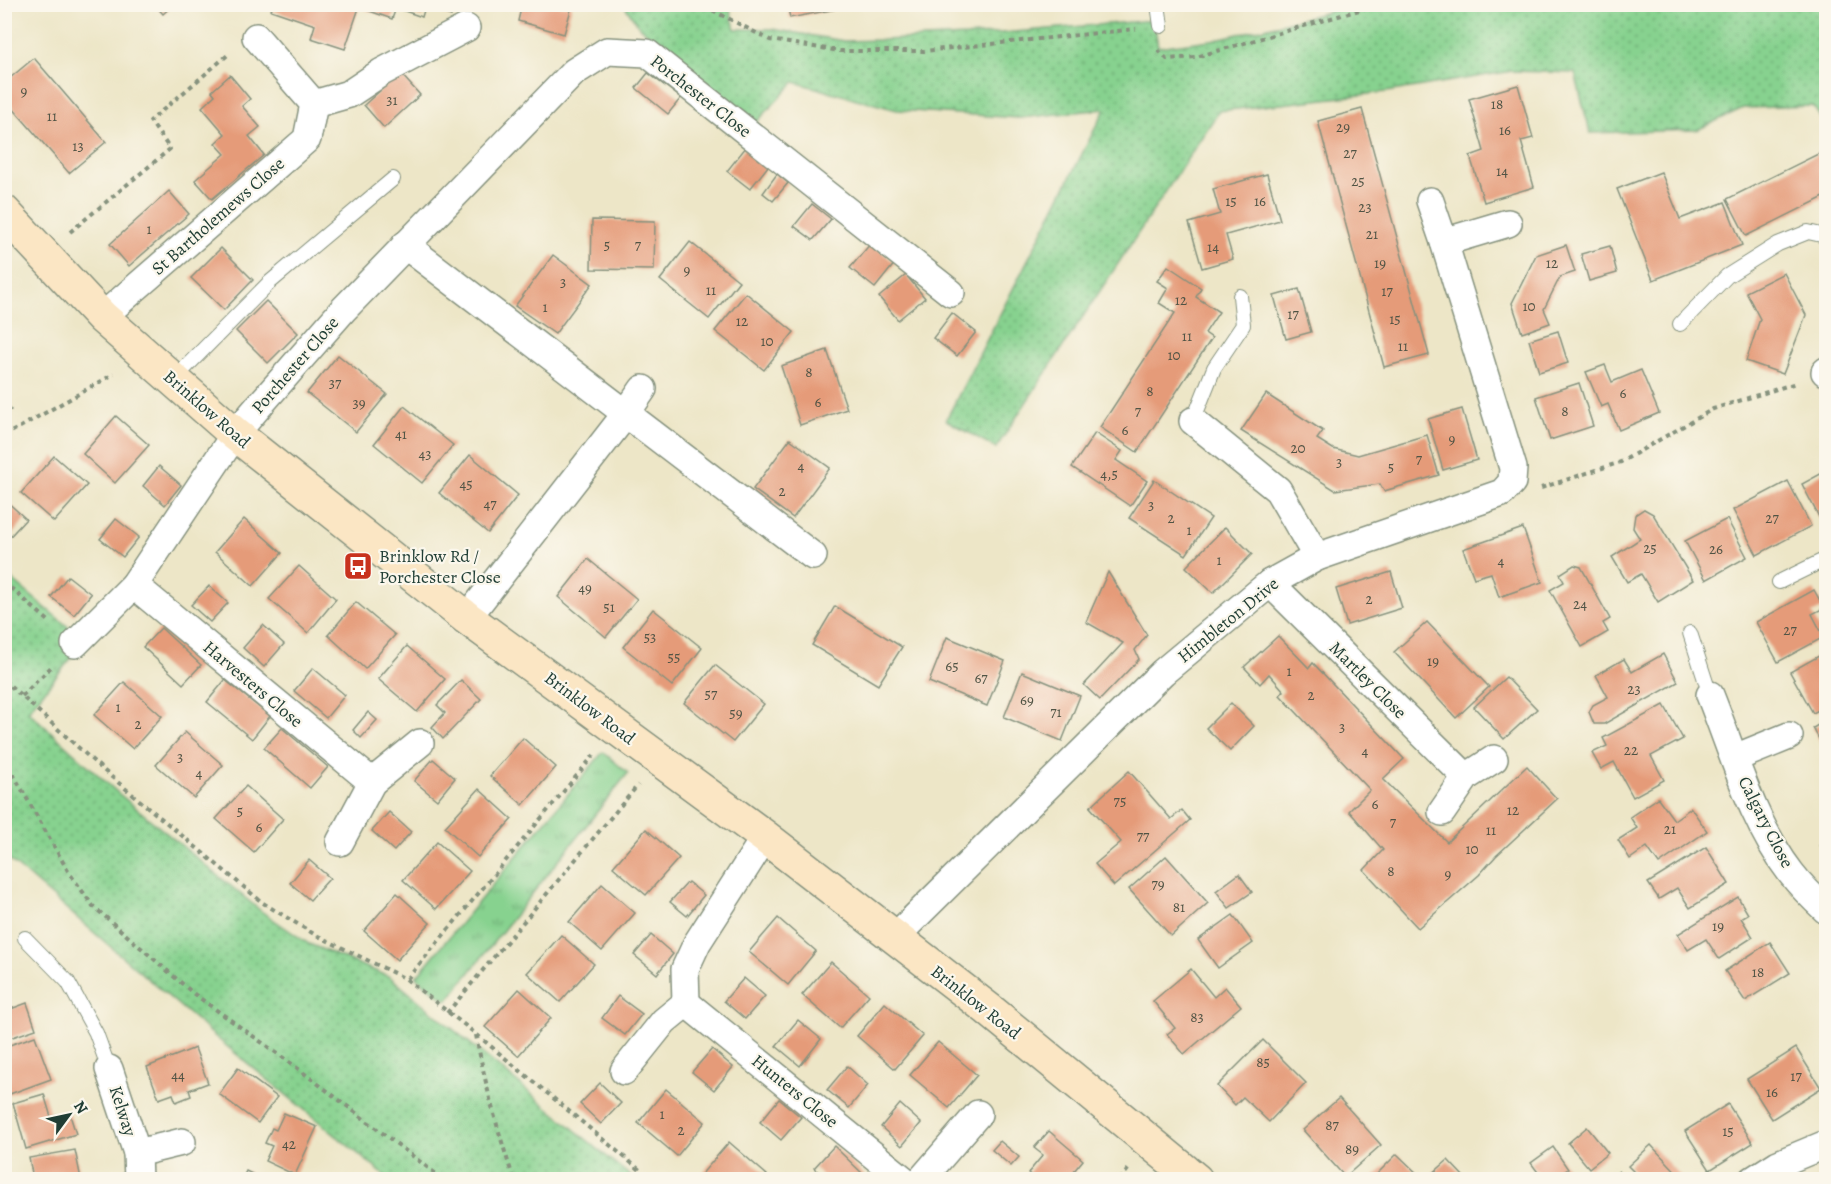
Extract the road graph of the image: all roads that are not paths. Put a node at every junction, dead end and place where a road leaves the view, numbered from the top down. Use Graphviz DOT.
graph roads {
  1 [pos="1158,4"];
  2 [pos="1161,26"];
  3 [pos="466,28"];
  4 [pos="256,37"];
  5 [pos="314,104"];
  6 [pos="393,179"];
  7 [pos="1430,201"];
  8 [pos="4,212"];
  9 [pos="1508,223"];
  10 [pos="1827,236"];
  11 [pos="1444,242"];
  12 [pos="405,245"];
  13 [pos="951,293"];
  14 [pos="1240,296"];
  15 [pos="102,317"];
  16 [pos="1680,324"];
  17 [pos="173,380"];
  18 [pos="643,389"];
  19 [pos="625,415"];
  20 [pos="1192,421"];
  21 [pos="235,434"];
  22 [pos="813,556"];
  23 [pos="1317,557"];
  24 [pos="1827,559"];
  25 [pos="1779,582"];
  26 [pos="1270,583"];
  27 [pos="134,585"];
  28 [pos="467,618"];
  29 [pos="1690,633"];
  30 [pos="75,644"];
  31 [pos="1710,695"];
  32 [pos="1789,736"];
  33 [pos="420,743"];
  34 [pos="1735,758"];
  35 [pos="1494,759"];
  36 [pos="1466,777"];
  37 [pos="372,782"];
  38 [pos="1442,812"];
  39 [pos="765,837"];
  40 [pos="340,842"];
  41 [pos="1827,910"];
  42 [pos="25,938"];
  43 [pos="894,938"];
  44 [pos="686,1003"];
  45 [pos="109,1069"];
  46 [pos="624,1071"];
  47 [pos="978,1114"];
  48 [pos="182,1142"];
  49 [pos="1827,1144"];
  50 [pos="137,1166"];
  51 [pos="904,1179"];
  52 [pos="921,1179"];
  53 [pos="1196,1179"];
  54 [pos="1753,1179"];
  1 -- 2 [label="lane"];
  3 -- 5 [label="street"];
  4 -- 5 [label="street"];
  5 -- 15 [label="street, St Bartholemews Close"];
  6 -- 17 [label="lane"];
  7 -- 11 [label="street"];
  8 -- 15 [label="main road, Brinklow Road"];
  9 -- 11 [label="street"];
  10 -- 16 [label="lane"];
  11 -- 23 [label="street, Himbleton Drive"];
  12 -- 13 [label="street, Porchester Close"];
  12 -- 19 [label="street"];
  12 -- 21 [label="street, Porchester Close"];
  14 -- 20 [label="lane"];
  15 -- 17 [label="main road, Brinklow Road"];
  17 -- 21 [label="main road, Brinklow Road"];
  18 -- 19 [label="street"];
  19 -- 22 [label="street"];
  19 -- 28 [label="street"];
  20 -- 23 [label="street"];
  21 -- 27 [label="street"];
  21 -- 28 [label="main road, Brinklow Road"];
  23 -- 26 [label="street, Himbleton Drive"];
  24 -- 25 [label="lane"];
  26 -- 36 [label="street, Martley Close"];
  26 -- 43 [label="street, Himbleton Drive"];
  27 -- 30 [label="street"];
  27 -- 37 [label="street, Harvesters Close"];
  28 -- 39 [label="main road, Brinklow Road"];
  29 -- 31 [label="lane"];
  31 -- 34 [label="street, Calgary Close"];
  32 -- 34 [label="street, Calgary Close"];
  33 -- 37 [label="street"];
  34 -- 41 [label="street, Calgary Close"];
  35 -- 36 [label="street"];
  36 -- 38 [label="street"];
  37 -- 40 [label="street"];
  39 -- 43 [label="main road, Brinklow Road"];
  39 -- 44 [label="street"];
  42 -- 45 [label="lane"];
  43 -- 53 [label="main road, Brinklow Road"];
  44 -- 46 [label="street"];
  44 -- 51 [label="street, Hunters Close"];
  45 -- 50 [label="street, Kelway"];
  47 -- 52 [label="street"];
  48 -- 50 [label="street, Kelway"];
  49 -- 54 [label="street"];
}
